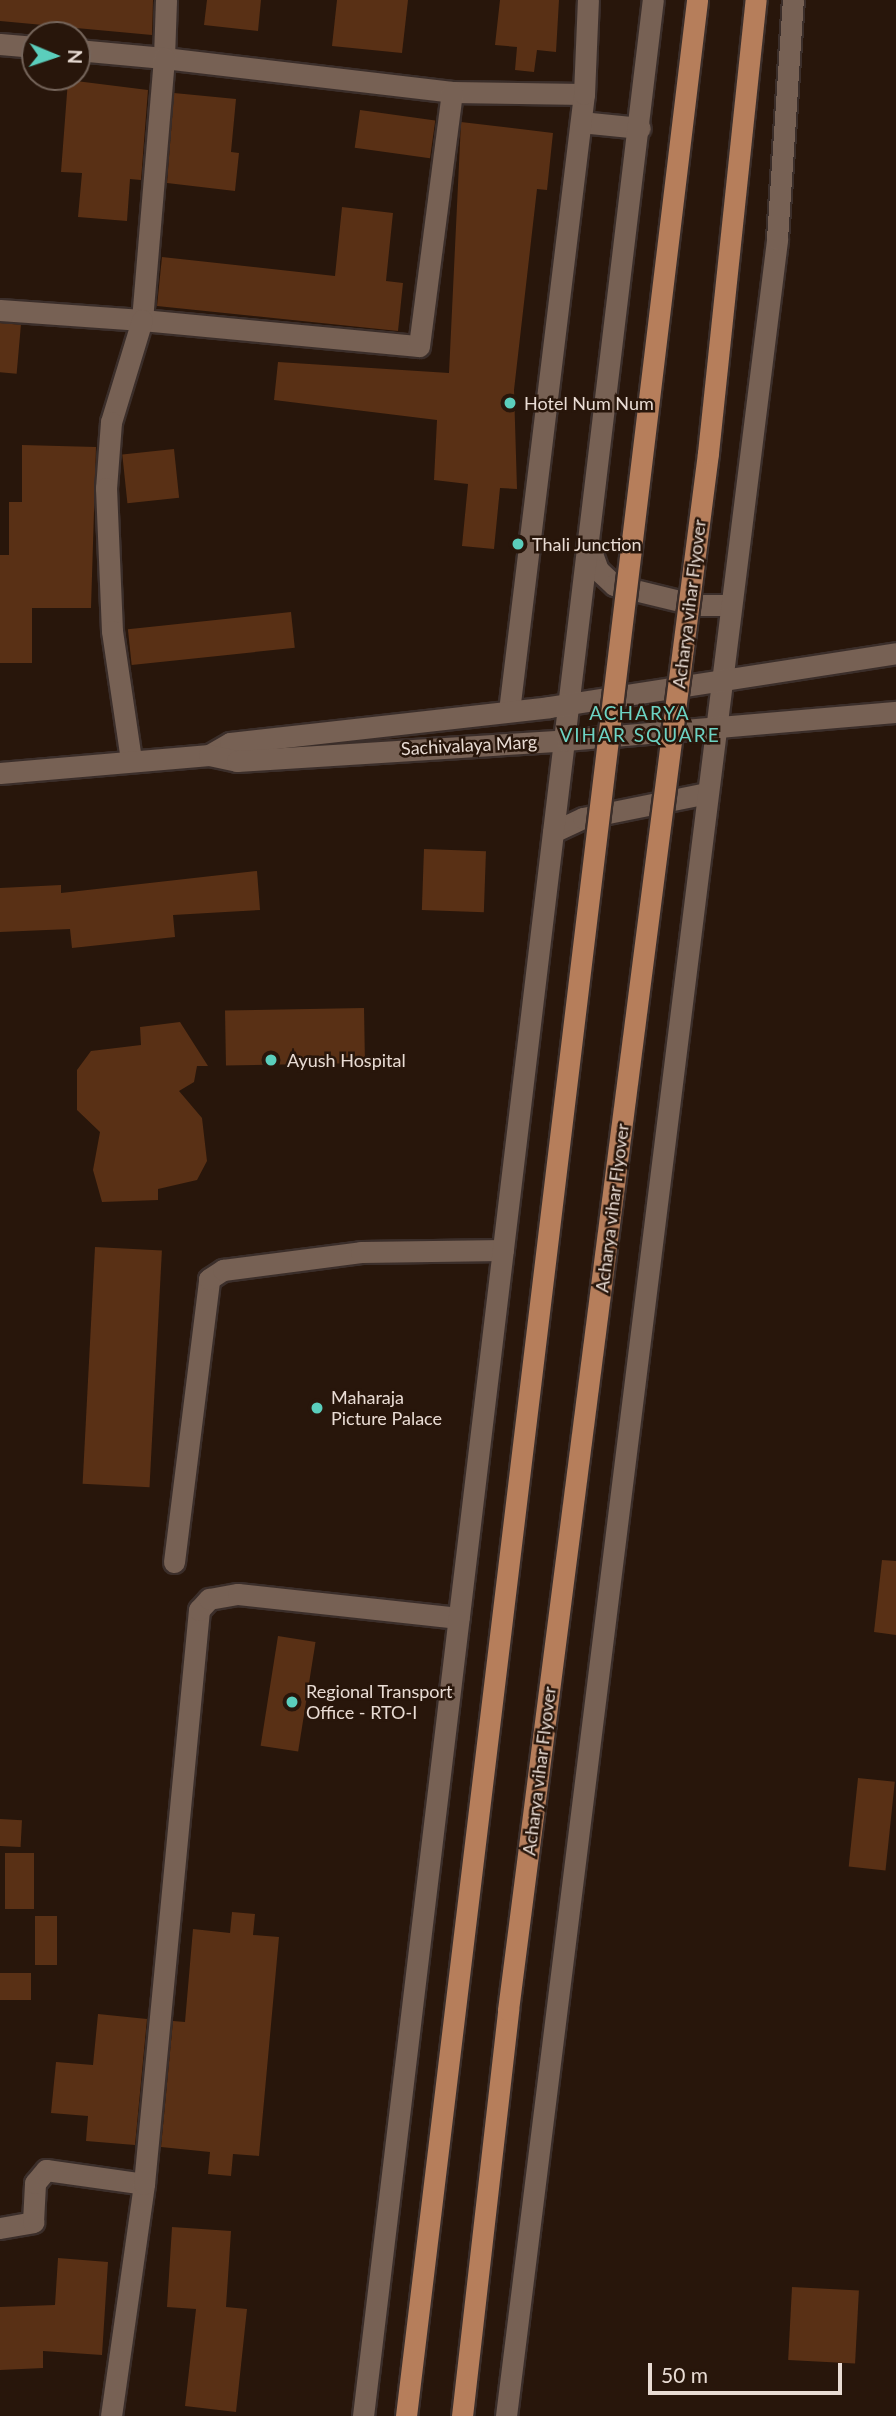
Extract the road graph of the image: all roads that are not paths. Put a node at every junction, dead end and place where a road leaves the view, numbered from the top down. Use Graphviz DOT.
graph roads {
  1 [pos="166,0"];
  2 [pos="587,0"];
  3 [pos="653,0"];
  4 [pos="697,0"];
  5 [pos="756,0"];
  6 [pos="793,0"];
  7 [pos="0,44"];
  8 [pos="21,46"];
  9 [pos="91,51"];
  10 [pos="164,58"];
  11 [pos="452,92"];
  12 [pos="584,94"];
  13 [pos="581,122"];
  14 [pos="640,128"];
  15 [pos="0,310"];
  16 [pos="142,320"];
  17 [pos="589,544"];
  18 [pos="731,606"];
  19 [pos="896,653"];
  20 [pos="722,678"];
  21 [pos="572,704"];
  22 [pos="509,711"];
  23 [pos="896,712"];
  24 [pos="718,728"];
  25 [pos="567,740"];
  26 [pos="209,755"];
  27 [pos="131,760"];
  28 [pos="0,773"];
  29 [pos="707,793"];
  30 [pos="553,832"];
  31 [pos="503,1250"];
  32 [pos="173,1562"];
  33 [pos="459,1618"];
  34 [pos="144,2185"];
  35 [pos="0,2228"];
  36 [pos="111,2416"];
  37 [pos="363,2416"];
  38 [pos="406,2416"];
  39 [pos="462,2416"];
  40 [pos="506,2416"];
  1 -- 10 [label="street"];
  2 -- 12 [label="street"];
  3 -- 14 [label="street"];
  4 -- 38 [label="highway, bridge"];
  5 -- 39 [label="highway, Acharya vihar Flyover, bridge"];
  6 -- 18 [label="street"];
  7 -- 8 [label="street"];
  9 -- 10 [label="street"];
  10 -- 11 [label="street"];
  10 -- 16 [label="street"];
  11 -- 12 [label="street"];
  11 -- 16 [label="street"];
  12 -- 13 [label="street"];
  13 -- 14 [label="street"];
  13 -- 22 [label="street"];
  14 -- 17 [label="street"];
  15 -- 16 [label="street"];
  16 -- 27 [label="street"];
  17 -- 18 [label="street"];
  17 -- 21 [label="street"];
  18 -- 20 [label="street"];
  19 -- 20 [label="street, Sachivalaya Marg"];
  20 -- 21 [label="street, Sachivalaya Marg"];
  20 -- 24 [label="street"];
  21 -- 22 [label="street, Sachivalaya Marg"];
  21 -- 25 [label="street"];
  22 -- 26 [label="street, Sachivalaya Marg"];
  23 -- 24 [label="street, Sachivalaya Marg"];
  24 -- 25 [label="street, Sachivalaya Marg"];
  24 -- 29 [label="street"];
  25 -- 26 [label="street, Sachivalaya Marg"];
  25 -- 30 [label="street"];
  26 -- 27 [label="street, Sachivalaya Marg"];
  27 -- 28 [label="street, Sachivalaya Marg"];
  29 -- 30 [label="street"];
  29 -- 40 [label="street"];
  30 -- 31 [label="street"];
  31 -- 32 [label="street"];
  31 -- 33 [label="street"];
  33 -- 34 [label="street"];
  33 -- 37 [label="street"];
  34 -- 35 [label="street"];
  34 -- 36 [label="street"];
}
